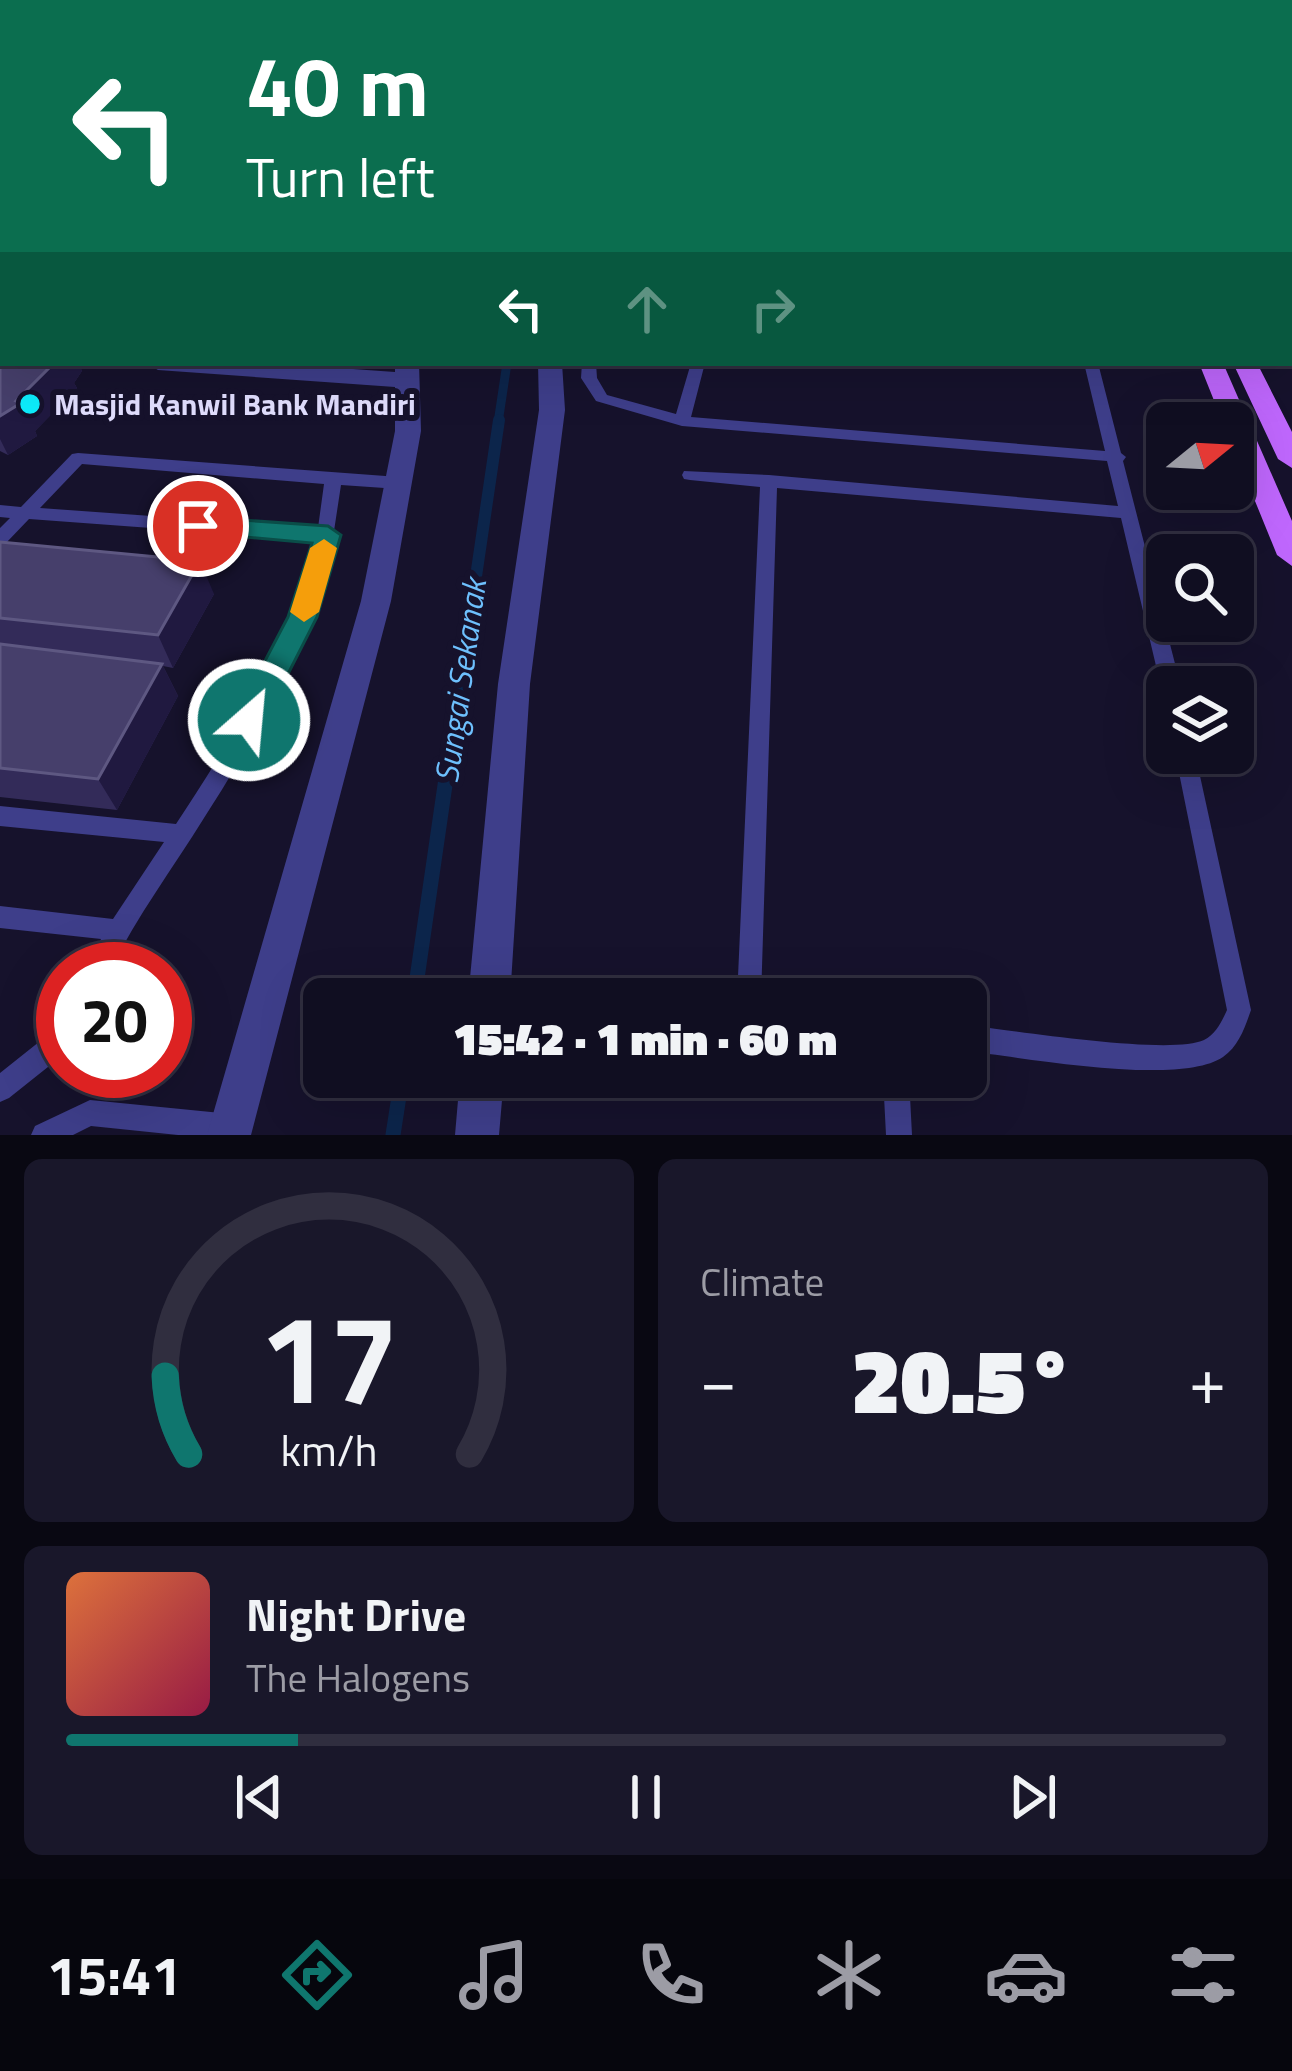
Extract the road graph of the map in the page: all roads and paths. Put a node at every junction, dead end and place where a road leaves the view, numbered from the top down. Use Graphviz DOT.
graph roads {
  1 [pos="241,366"];
  2 [pos="550,366"];
  3 [pos="589,366"];
  4 [pos="697,366"];
  5 [pos="1092,366"];
  6 [pos="1212,366"];
  7 [pos="1246,366"];
  8 [pos="407,372"];
  9 [pos="682,421"];
  10 [pos="1118,457"];
  11 [pos="1292,459"];
  12 [pos="690,475"];
  13 [pos="333,479"];
  14 [pos="770,481"];
  15 [pos="399,483"];
  16 [pos="0,512"];
  17 [pos="25,513"];
  18 [pos="1128,513"];
  19 [pos="328,535"];
  20 [pos="0,539"];
  21 [pos="1292,555"];
  22 [pos="1166,666"];
  23 [pos="1189,774"];
  24 [pos="0,816"];
  25 [pos="182,834"];
  26 [pos="0,917"];
  27 [pos="117,930"];
  28 [pos="111,942"];
  29 [pos="491,978"];
  30 [pos="750,978"];
  31 [pos="987,1041"];
  32 [pos="36,1059"];
  33 [pos="1,1086"];
  34 [pos="480,1098"];
  35 [pos="897,1098"];
  36 [pos="230,1131"];
  37 [pos="44,1135"];
  38 [pos="477,1135"];
  39 [pos="899,1135"];
  1 -- 8 [label="street"];
  2 -- 29 [label="street"];
  3 -- 9 [label="lane"];
  4 -- 9 [label="lane"];
  5 -- 10 [label="lane"];
  6 -- 21 [label="main road"];
  7 -- 11 [label="main road"];
  8 -- 15 [label="street"];
  9 -- 10 [label="lane"];
  10 -- 18 [label="lane"];
  12 -- 14 [label="lane"];
  13 -- 15 [label="lane"];
  13 -- 17 [label="lane"];
  13 -- 19 [label="lane"];
  14 -- 18 [label="lane"];
  14 -- 30 [label="lane"];
  15 -- 36 [label="street"];
  16 -- 17 [label="lane"];
  17 -- 19 [label="lane"];
  17 -- 20 [label="lane"];
  18 -- 22 [label="lane"];
  19 -- 25 [label="lane"];
  23 -- 31 [label="lane"];
  24 -- 25 [label="lane"];
  25 -- 27 [label="lane"];
  26 -- 27 [label="lane"];
  27 -- 28 [label="lane"];
  32 -- 33 [label="lane"];
  34 -- 38 [label="street"];
  35 -- 39 [label="lane"];
  36 -- 37 [label="lane"];
}
